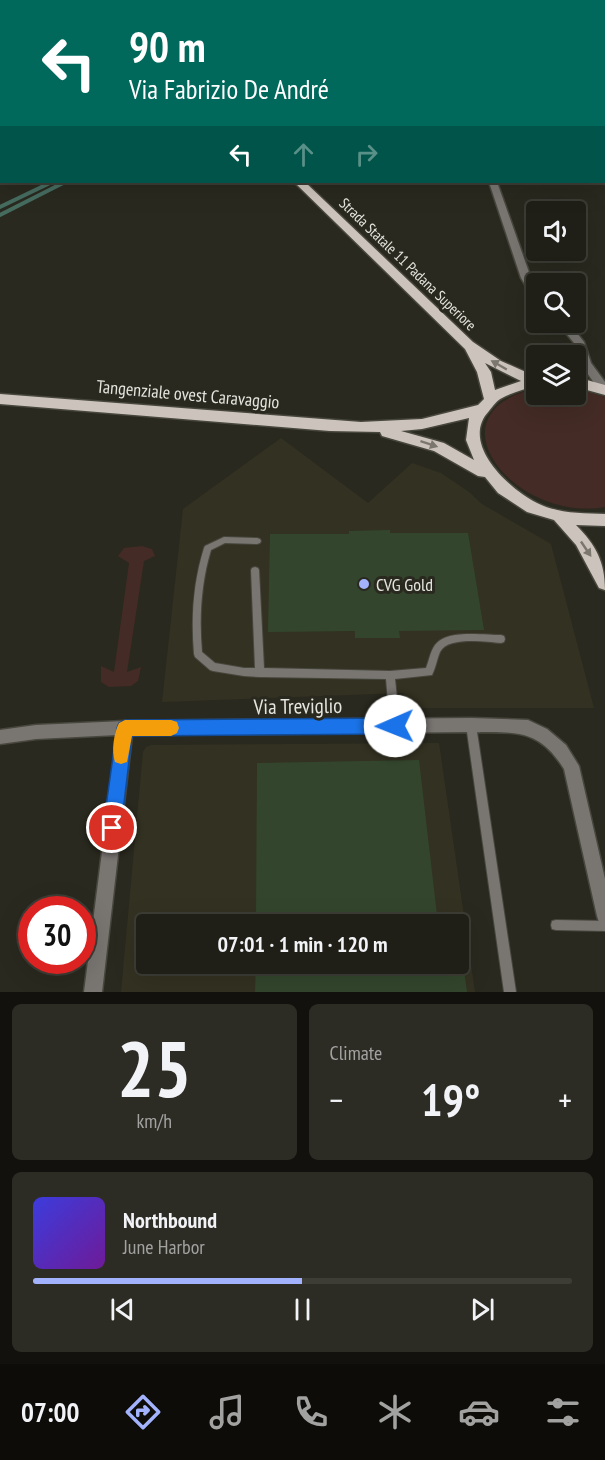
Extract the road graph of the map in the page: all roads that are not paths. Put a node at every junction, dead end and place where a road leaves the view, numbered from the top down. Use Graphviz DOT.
graph roads {
  1 [pos="300,183"];
  2 [pos="494,183"];
  3 [pos="526,278"];
  4 [pos="468,345"];
  5 [pos="586,362"];
  6 [pos="526,377"];
  7 [pos="526,384"];
  8 [pos="586,385"];
  9 [pos="605,390"];
  10 [pos="0,399"];
  11 [pos="487,404"];
  12 [pos="372,428"];
  13 [pos="487,475"];
  14 [pos="560,518"];
  15 [pos="605,520"];
  16 [pos="257,541"];
  17 [pos="255,570"];
  18 [pos="605,583"];
  19 [pos="501,639"];
  20 [pos="260,673"];
  21 [pos="390,675"];
  22 [pos="471,725"];
  23 [pos="395,726"];
  24 [pos="125,728"];
  25 [pos="0,737"];
  26 [pos="605,916"];
  27 [pos="556,925"];
  28 [pos="605,926"];
  29 [pos="93,992"];
  30 [pos="510,992"];
  1 -- 4 [label="main road, Strada Statale 11 Padana Superiore"];
  2 -- 3 [label="street"];
  6 -- 4 [label="main road, Strada Statale 11 Padana Superiore, one-way"];
  4 -- 11 [label="main road, Strada Statale 11 Padana Superiore"];
  5 -- 9 [label="street"];
  7 -- 11 [label="main road, Tangenziale ovest Caravaggio"];
  8 -- 9 [label="main road"];
  10 -- 12 [label="main road, Tangenziale ovest Caravaggio"];
  11 -- 12 [label="main road, Tangenziale ovest Caravaggio"];
  11 -- 13 [label="main road"];
  12 -- 13 [label="main road, Tangenziale ovest Caravaggio, one-way"];
  13 -- 14 [label="main road, Tangenziale ovest Caravaggio"];
  14 -- 15 [label="main road"];
  14 -- 18 [label="main road, one-way"];
  16 -- 20 [label="lane"];
  17 -- 20 [label="lane"];
  19 -- 21 [label="lane"];
  20 -- 21 [label="lane"];
  21 -- 23 [label="lane"];
  22 -- 23 [label="street, Via Treviglio"];
  22 -- 26 [label="street, Via Treviglio"];
  22 -- 30 [label="lane"];
  23 -- 24 [label="street, Via Treviglio"];
  24 -- 25 [label="street, Via Treviglio"];
  24 -- 29 [label="street"];
  27 -- 28 [label="lane"];
}
